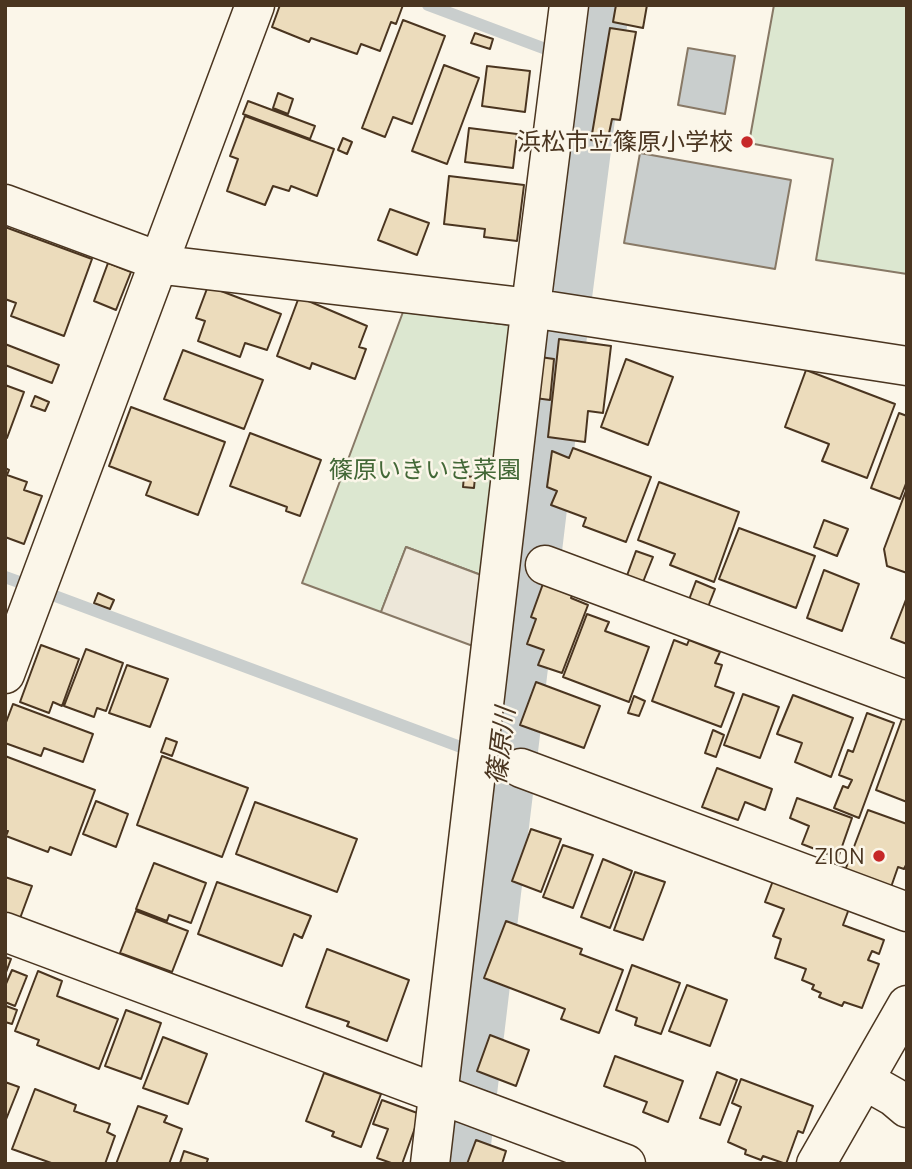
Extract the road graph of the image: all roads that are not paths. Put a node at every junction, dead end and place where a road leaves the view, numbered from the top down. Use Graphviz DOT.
graph roads {
  1 [pos="255,5"];
  2 [pos="569,5"];
  3 [pos="5,204"];
  4 [pos="159,261"];
  5 [pos="546,310"];
  6 [pos="907,366"];
  7 [pos="545,565"];
  8 [pos="5,674"];
  9 [pos="907,700"];
  10 [pos="520,768"];
  11 [pos="907,912"];
  12 [pos="5,932"];
  13 [pos="907,1005"];
  14 [pos="864,1080"];
  15 [pos="438,1093"];
  16 [pos="907,1108"];
  17 [pos="430,1164"];
  18 [pos="626,1164"];
  19 [pos="816,1164"];
  1 -- 4 [label="street"];
  2 -- 5 [label="street"];
  3 -- 4 [label="street"];
  4 -- 5 [label="street"];
  4 -- 8 [label="street"];
  5 -- 6 [label="street"];
  5 -- 15 [label="street"];
  7 -- 9 [label="street"];
  10 -- 11 [label="street"];
  12 -- 15 [label="street"];
  13 -- 14 [label="street"];
  14 -- 16 [label="street"];
  14 -- 19 [label="street"];
  15 -- 17 [label="street"];
  15 -- 18 [label="street"];
}
